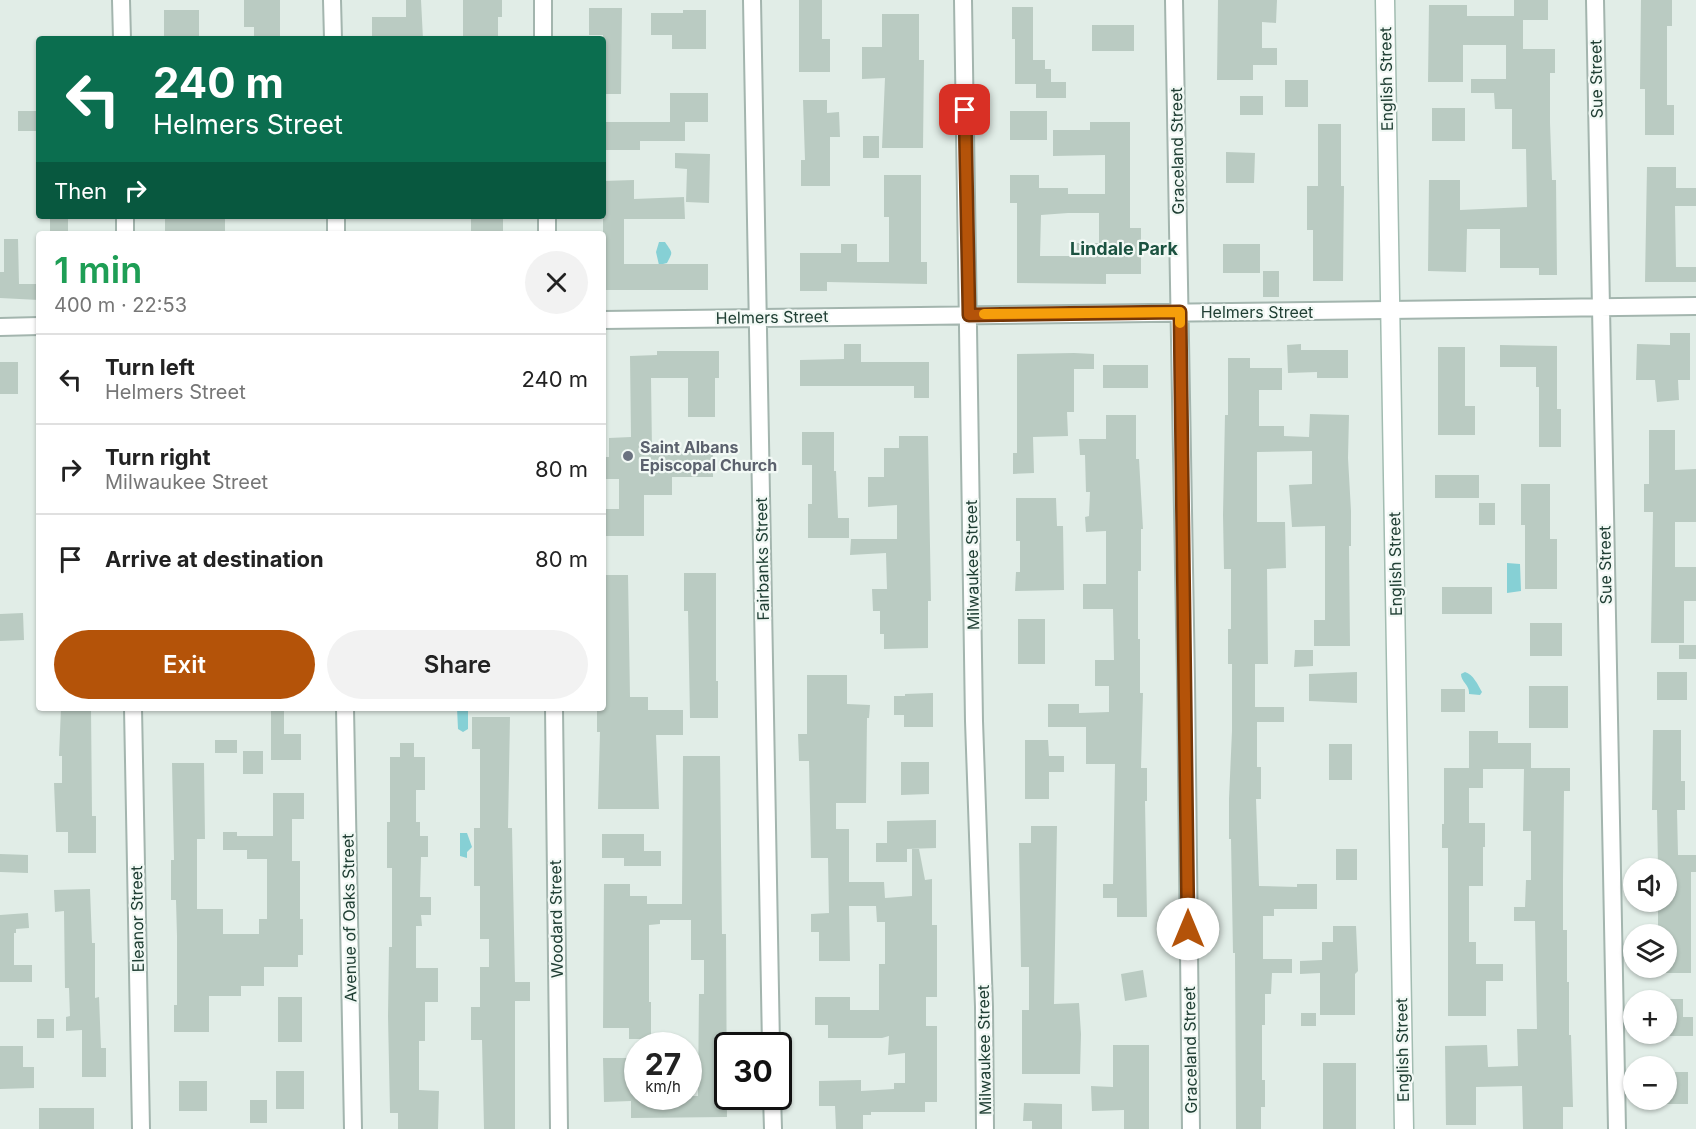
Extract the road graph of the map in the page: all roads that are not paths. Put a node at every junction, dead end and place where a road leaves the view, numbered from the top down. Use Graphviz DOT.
graph roads {
  1 [pos="121,0"];
  2 [pos="332,0"];
  3 [pos="543,0"];
  4 [pos="752,0"];
  5 [pos="963,0"];
  6 [pos="1174,0"];
  7 [pos="1385,0"];
  8 [pos="1595,0"];
  9 [pos="122,36"];
  10 [pos="333,36"];
  11 [pos="543,36"];
  12 [pos="1696,306"];
  13 [pos="1600,308"];
  14 [pos="1180,312"];
  15 [pos="1390,312"];
  16 [pos="969,315"];
  17 [pos="757,316"];
  18 [pos="606,320"];
  19 [pos="36,326"];
  20 [pos="0,327"];
  21 [pos="133,711"];
  22 [pos="345,711"];
  23 [pos="554,711"];
  24 [pos="771,1032"];
  25 [pos="772,1110"];
  26 [pos="141,1129"];
  27 [pos="353,1129"];
  28 [pos="559,1129"];
  29 [pos="773,1129"];
  30 [pos="985,1129"];
  31 [pos="1191,1129"];
  32 [pos="1404,1129"];
  33 [pos="1617,1129"];
  1 -- 9 [label="street"];
  2 -- 10 [label="street"];
  3 -- 11 [label="street"];
  4 -- 17 [label="street, Fairbanks Street"];
  5 -- 16 [label="street, Milwaukee Street"];
  6 -- 14 [label="street, Graceland Street"];
  7 -- 15 [label="street, English Street"];
  8 -- 13 [label="street, Sue Street"];
  12 -- 13 [label="street, Helmers Street"];
  13 -- 15 [label="street, Helmers Street"];
  13 -- 33 [label="street, Sue Street"];
  14 -- 15 [label="street, Helmers Street"];
  14 -- 16 [label="street, Helmers Street"];
  14 -- 31 [label="street, Graceland Street"];
  15 -- 32 [label="street, English Street"];
  16 -- 17 [label="street, Helmers Street"];
  16 -- 30 [label="street, Milwaukee Street"];
  17 -- 18 [label="street, Helmers Street"];
  17 -- 24 [label="street, Fairbanks Street"];
  19 -- 20 [label="street"];
  21 -- 26 [label="street, Eleanor Street"];
  22 -- 27 [label="street, Avenue of Oaks Street"];
  23 -- 28 [label="street, Woodard Street"];
  25 -- 29 [label="street"];
}
